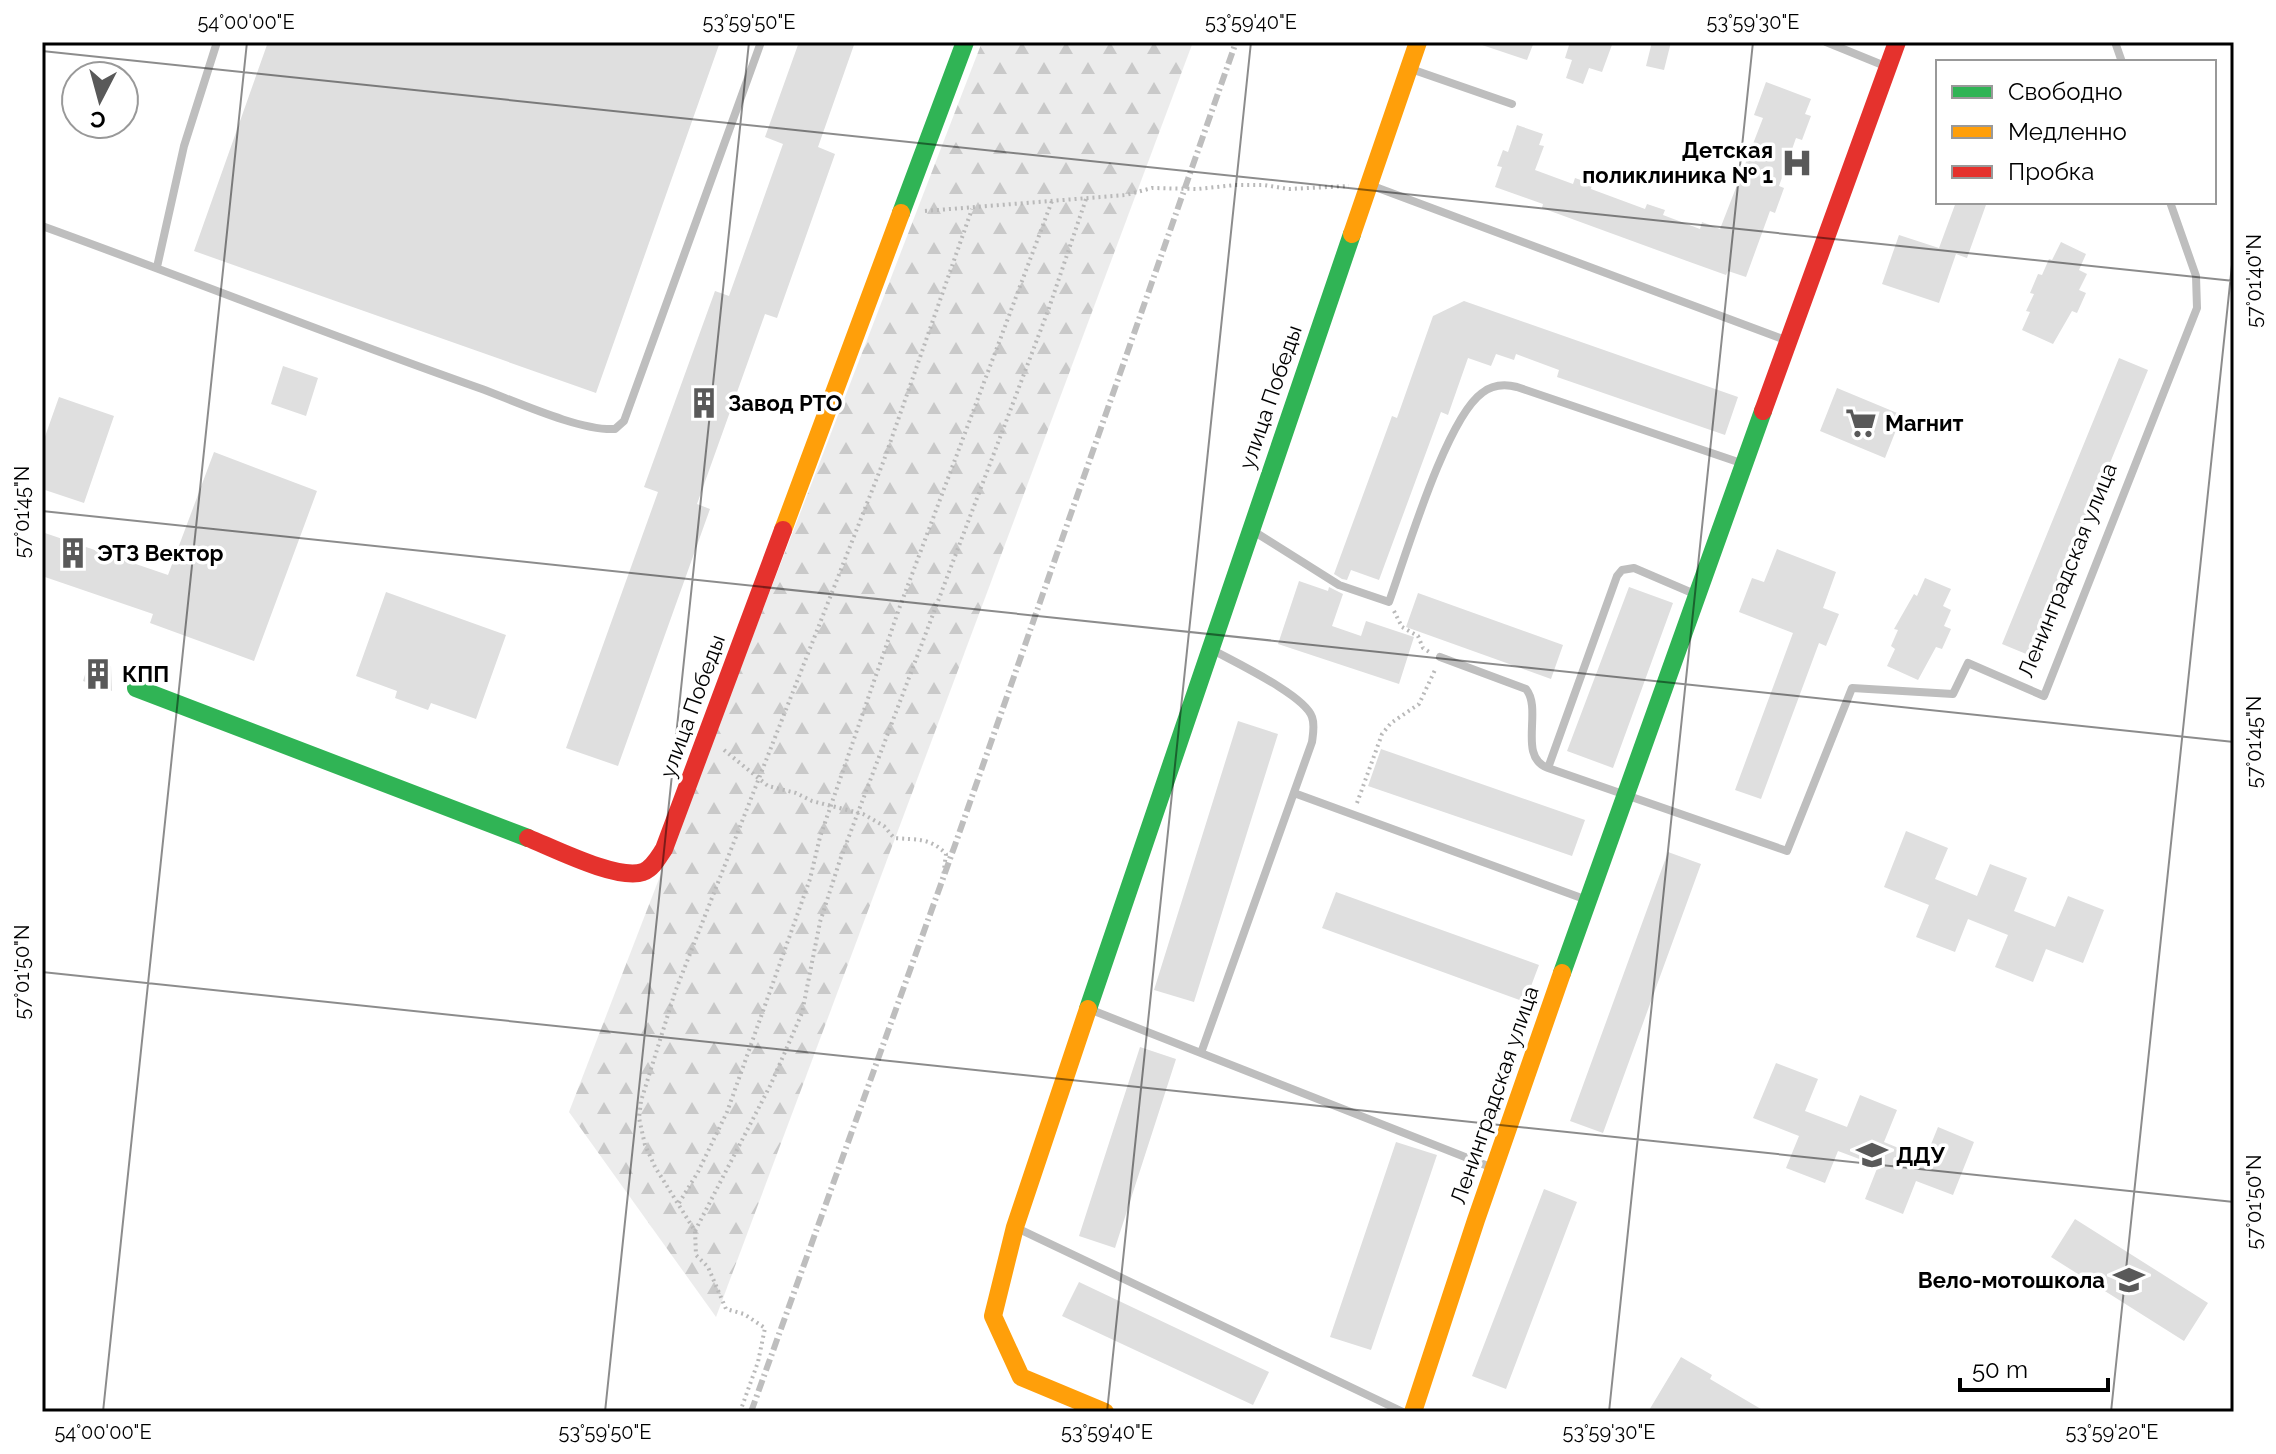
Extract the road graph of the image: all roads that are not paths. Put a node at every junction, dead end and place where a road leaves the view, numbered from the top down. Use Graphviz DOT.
graph roads {
  1 [pos="217,42"];
  2 [pos="761,42"];
  3 [pos="965,42"];
  4 [pos="1418,42"];
  5 [pos="1826,42"];
  6 [pos="1897,42"];
  7 [pos="1888,67"];
  8 [pos="1410,68"];
  9 [pos="1512,104"];
  10 [pos="1367,190"];
  11 [pos="2171,204"];
  12 [pos="42,226"];
  13 [pos="157,267"];
  14 [pos="1788,341"];
  15 [pos="1744,464"];
  16 [pos="1250,528"];
  17 [pos="1697,595"];
  18 [pos="1210,648"];
  19 [pos="1440,657"];
  20 [pos="136,688"];
  21 [pos="1548,768"];
  22 [pos="1294,793"];
  23 [pos="1625,796"];
  24 [pos="1588,900"];
  25 [pos="1088,1008"];
  26 [pos="1201,1053"];
  27 [pos="1494,1169"];
  28 [pos="1015,1227"];
  29 [pos="1105,1412"];
  30 [pos="1403,1412"];
  31 [pos="1413,1412"];
  1 -- 13 [label="lane"];
  2 -- 13 [label="lane"];
  3 -- 20 [label="street, улица Победы"];
  4 -- 8 [label="street, улица Победы"];
  5 -- 7 [label="lane"];
  6 -- 7 [label="street, Ленинградская улица"];
  7 -- 14 [label="street, Ленинградская улица"];
  8 -- 9 [label="lane"];
  8 -- 10 [label="street, улица Победы"];
  10 -- 14 [label="lane"];
  10 -- 16 [label="street, улица Победы"];
  11 -- 23 [label="lane, Ленинградская улица"];
  12 -- 13 [label="lane"];
  14 -- 15 [label="street, Ленинградская улица"];
  15 -- 16 [label="lane"];
  15 -- 17 [label="street, Ленинградская улица"];
  16 -- 18 [label="street, улица Победы"];
  17 -- 21 [label="lane"];
  17 -- 23 [label="street, Ленинградская улица"];
  18 -- 22 [label="lane"];
  18 -- 25 [label="street, улица Победы"];
  19 -- 21 [label="lane"];
  21 -- 23 [label="lane"];
  22 -- 24 [label="lane"];
  22 -- 26 [label="lane"];
  23 -- 24 [label="street, Ленинградская улица"];
  24 -- 27 [label="street, Ленинградская улица"];
  25 -- 26 [label="lane"];
  25 -- 28 [label="street, улица Победы"];
  26 -- 27 [label="lane"];
  27 -- 31 [label="street, Ленинградская улица"];
  28 -- 29 [label="street, улица Победы"];
  28 -- 30 [label="lane"];
}
